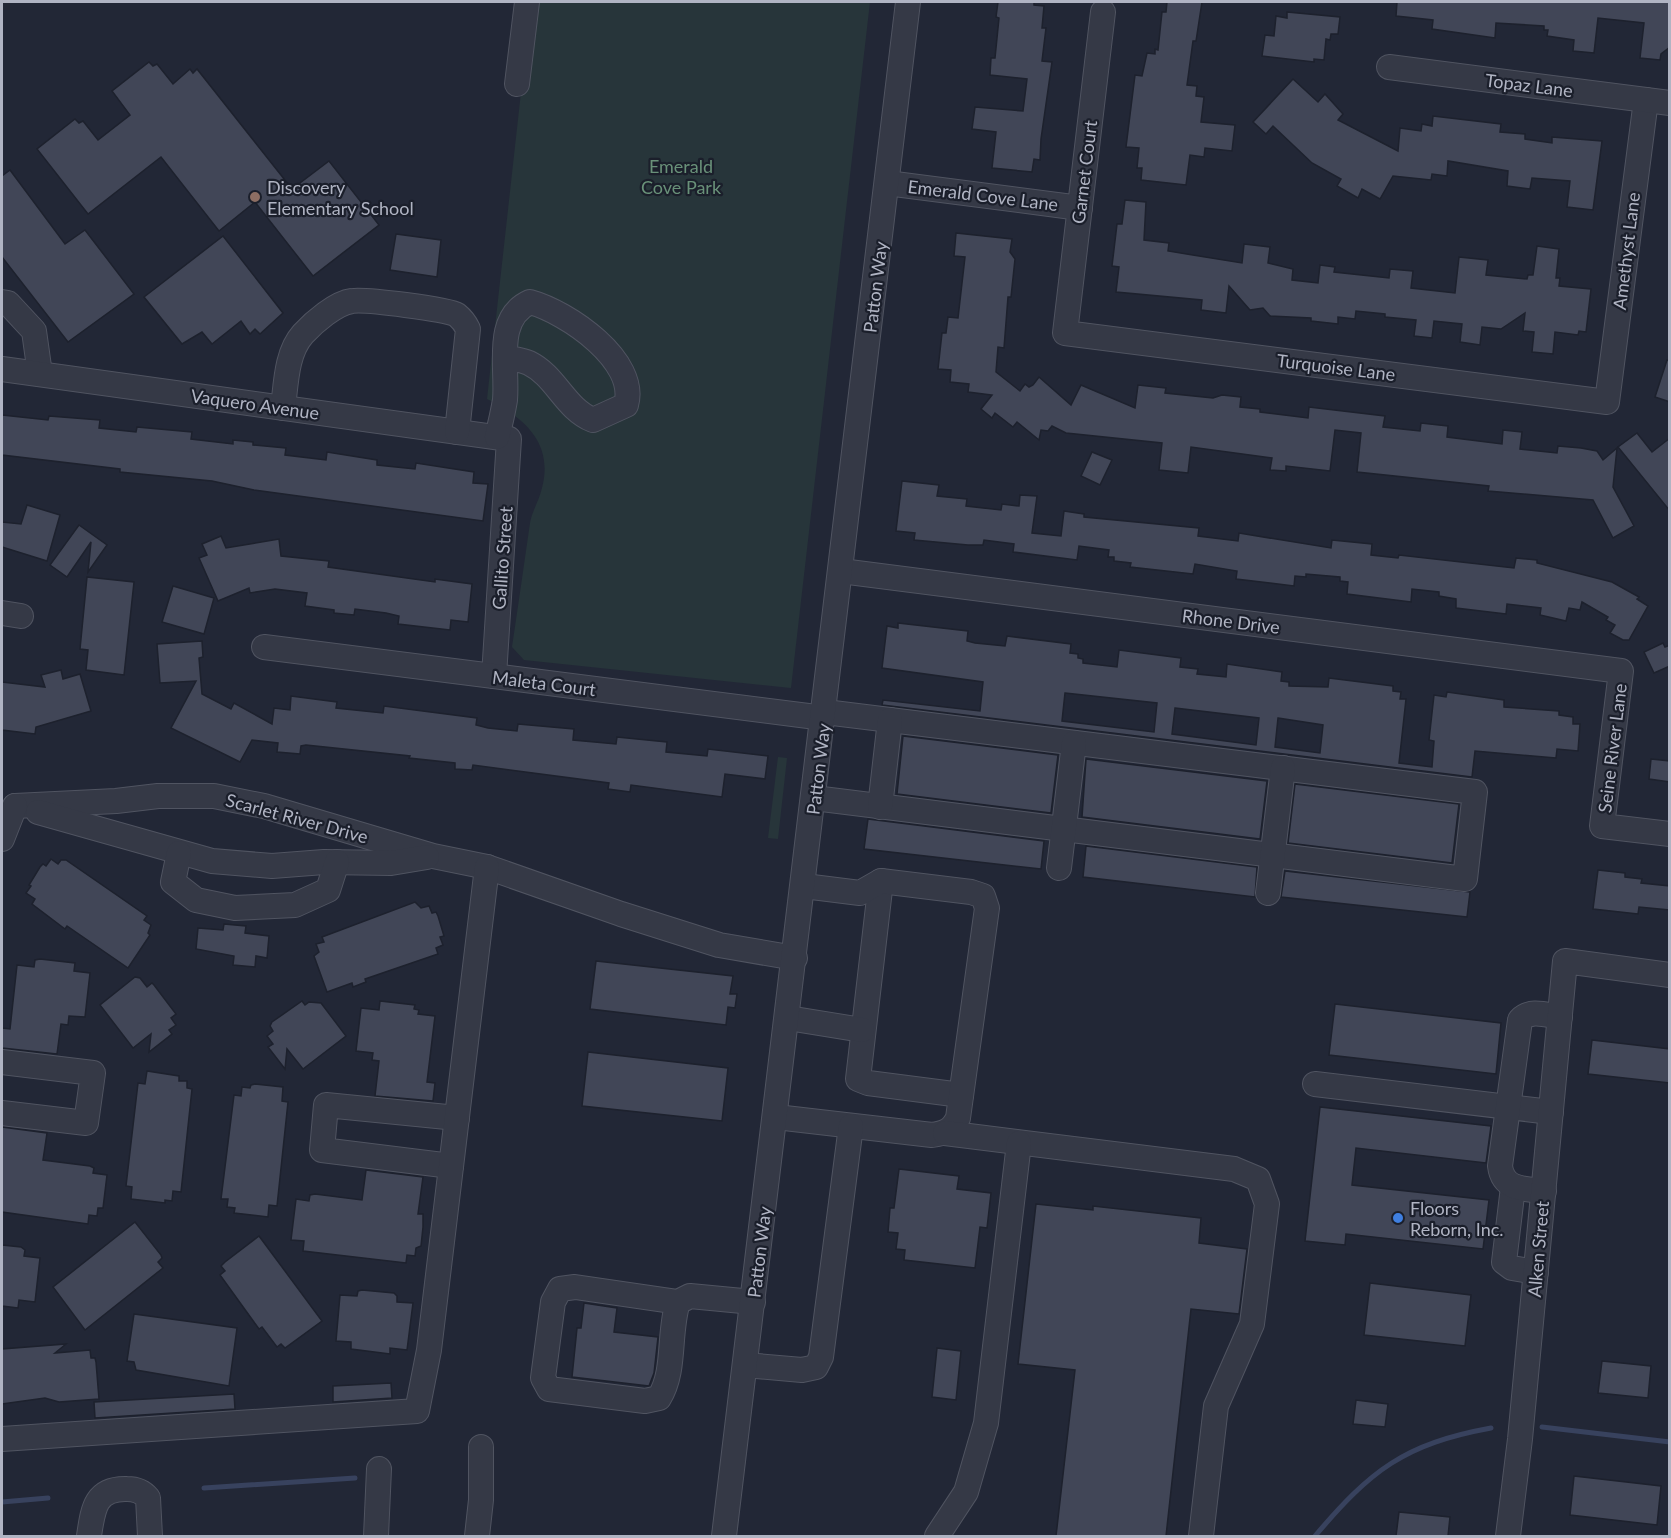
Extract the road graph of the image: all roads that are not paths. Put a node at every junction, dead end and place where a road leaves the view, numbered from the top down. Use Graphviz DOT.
graph roads {
  1 [pos="527,2"];
  2 [pos="908,2"];
  3 [pos="1103,12"];
  4 [pos="1389,67"];
  5 [pos="517,84"];
  6 [pos="1646,100"];
  7 [pos="1670,103"];
  8 [pos="887,183"];
  9 [pos="1080,208"];
  10 [pos="2,302"];
  11 [pos="1065,333"];
  12 [pos="505,357"];
  13 [pos="2,369"];
  14 [pos="40,374"];
  15 [pos="1607,402"];
  16 [pos="283,408"];
  17 [pos="458,432"];
  18 [pos="503,438"];
  19 [pos="841,571"];
  20 [pos="264,647"];
  21 [pos="1622,671"];
  22 [pos="494,676"];
  23 [pos="824,715"];
  24 [pos="890,720"];
  25 [pos="1074,743"];
  26 [pos="1283,768"];
  27 [pos="814,798"];
  28 [pos="8,805"];
  29 [pos="880,807"];
  30 [pos="1064,829"];
  31 [pos="1670,834"];
  32 [pos="2,839"];
  33 [pos="178,853"];
  34 [pos="1273,855"];
  35 [pos="433,856"];
  36 [pos="337,862"];
  37 [pos="487,867"];
  38 [pos="1059,868"];
  39 [pos="881,882"];
  40 [pos="804,886"];
  41 [pos="1268,893"];
  42 [pos="795,958"];
  43 [pos="1670,975"];
  44 [pos="1560,1017"];
  45 [pos="788,1018"];
  46 [pos="862,1030"];
  47 [pos="2,1062"];
  48 [pos="1315,1084"];
  49 [pos="961,1095"];
  50 [pos="1508,1107"];
  51 [pos="1551,1112"];
  52 [pos="2,1113"];
  53 [pos="776,1117"];
  54 [pos="457,1118"];
  55 [pos="851,1126"];
  56 [pos="945,1133"];
  57 [pos="1019,1143"];
  58 [pos="451,1166"];
  59 [pos="1513,1187"];
  60 [pos="1544,1191"];
  61 [pos="1536,1272"];
  62 [pos="678,1302"];
  63 [pos="753,1302"];
  64 [pos="745,1365"];
  65 [pos="2,1439"];
  66 [pos="481,1447"];
  67 [pos="379,1469"];
  68 [pos="89,1536"];
  69 [pos="149,1536"];
  70 [pos="376,1536"];
  71 [pos="477,1536"];
  72 [pos="724,1536"];
  73 [pos="937,1536"];
  74 [pos="1201,1536"];
  75 [pos="1508,1536"];
  1 -- 5 [label="street"];
  2 -- 8 [label="street, Patton Way"];
  3 -- 9 [label="street, Garnet Court"];
  4 -- 6 [label="street, Topaz Lane"];
  6 -- 7 [label="street, Topaz Lane"];
  6 -- 15 [label="street, Amethyst Lane"];
  8 -- 9 [label="street, Emerald Cove Lane"];
  8 -- 19 [label="street, Patton Way"];
  9 -- 11 [label="street, Garnet Court"];
  10 -- 14 [label="street"];
  11 -- 15 [label="street, Turquoise Lane"];
  12 -- 12 [label="street, Gallito Street"];
  12 -- 18 [label="street, Gallito Street"];
  13 -- 14 [label="street, Vaquero Avenue"];
  14 -- 16 [label="street, Vaquero Avenue"];
  16 -- 17 [label="street, Vaquero Avenue"];
  16 -- 17 [label="street"];
  17 -- 18 [label="street, Vaquero Avenue"];
  18 -- 22 [label="street, Gallito Street"];
  19 -- 21 [label="street, Rhone Drive"];
  19 -- 23 [label="street, Patton Way"];
  20 -- 22 [label="street, Maleta Court"];
  21 -- 31 [label="street, Seine River Lane"];
  22 -- 23 [label="street, Maleta Court"];
  23 -- 24 [label="street, Maleta Court"];
  23 -- 27 [label="street, Patton Way"];
  24 -- 25 [label="street, Maleta Court"];
  24 -- 29 [label="street"];
  25 -- 26 [label="street, Maleta Court"];
  25 -- 30 [label="street"];
  26 -- 34 [label="street"];
  26 -- 34 [label="street, Maleta Court"];
  27 -- 29 [label="street"];
  27 -- 40 [label="street, Patton Way"];
  28 -- 32 [label="street"];
  28 -- 33 [label="street, Scarlet River Drive"];
  28 -- 35 [label="street, Scarlet River Drive"];
  29 -- 30 [label="street"];
  30 -- 34 [label="street"];
  30 -- 38 [label="street"];
  33 -- 36 [label="street, Scarlet River Drive"];
  33 -- 36 [label="street"];
  34 -- 41 [label="street"];
  35 -- 36 [label="street, Scarlet River Drive"];
  35 -- 37 [label="street, Scarlet River Drive"];
  37 -- 42 [label="street, Scarlet River Drive"];
  37 -- 54 [label="street"];
  39 -- 40 [label="street"];
  39 -- 46 [label="street"];
  39 -- 49 [label="street"];
  40 -- 42 [label="street, Patton Way"];
  42 -- 45 [label="street, Patton Way"];
  43 -- 44 [label="street, Alken Street"];
  44 -- 50 [label="street"];
  44 -- 51 [label="street, Alken Street"];
  45 -- 46 [label="street"];
  45 -- 53 [label="street, Patton Way"];
  46 -- 49 [label="street"];
  47 -- 52 [label="street"];
  48 -- 50 [label="street"];
  49 -- 56 [label="street"];
  50 -- 51 [label="street"];
  50 -- 59 [label="street"];
  51 -- 60 [label="street, Alken Street"];
  53 -- 55 [label="street"];
  53 -- 63 [label="street, Patton Way"];
  54 -- 58 [label="street"];
  54 -- 58 [label="street"];
  55 -- 56 [label="street"];
  55 -- 64 [label="street"];
  56 -- 57 [label="street"];
  57 -- 73 [label="street"];
  57 -- 74 [label="street"];
  58 -- 65 [label="street"];
  59 -- 60 [label="street"];
  59 -- 61 [label="street"];
  60 -- 61 [label="street, Alken Street"];
  61 -- 75 [label="street, Alken Street"];
  62 -- 62 [label="street"];
  62 -- 63 [label="street"];
  63 -- 64 [label="street, Patton Way"];
  64 -- 72 [label="street, Patton Way"];
  66 -- 71 [label="street"];
  67 -- 70 [label="street"];
  68 -- 69 [label="street"];
}
